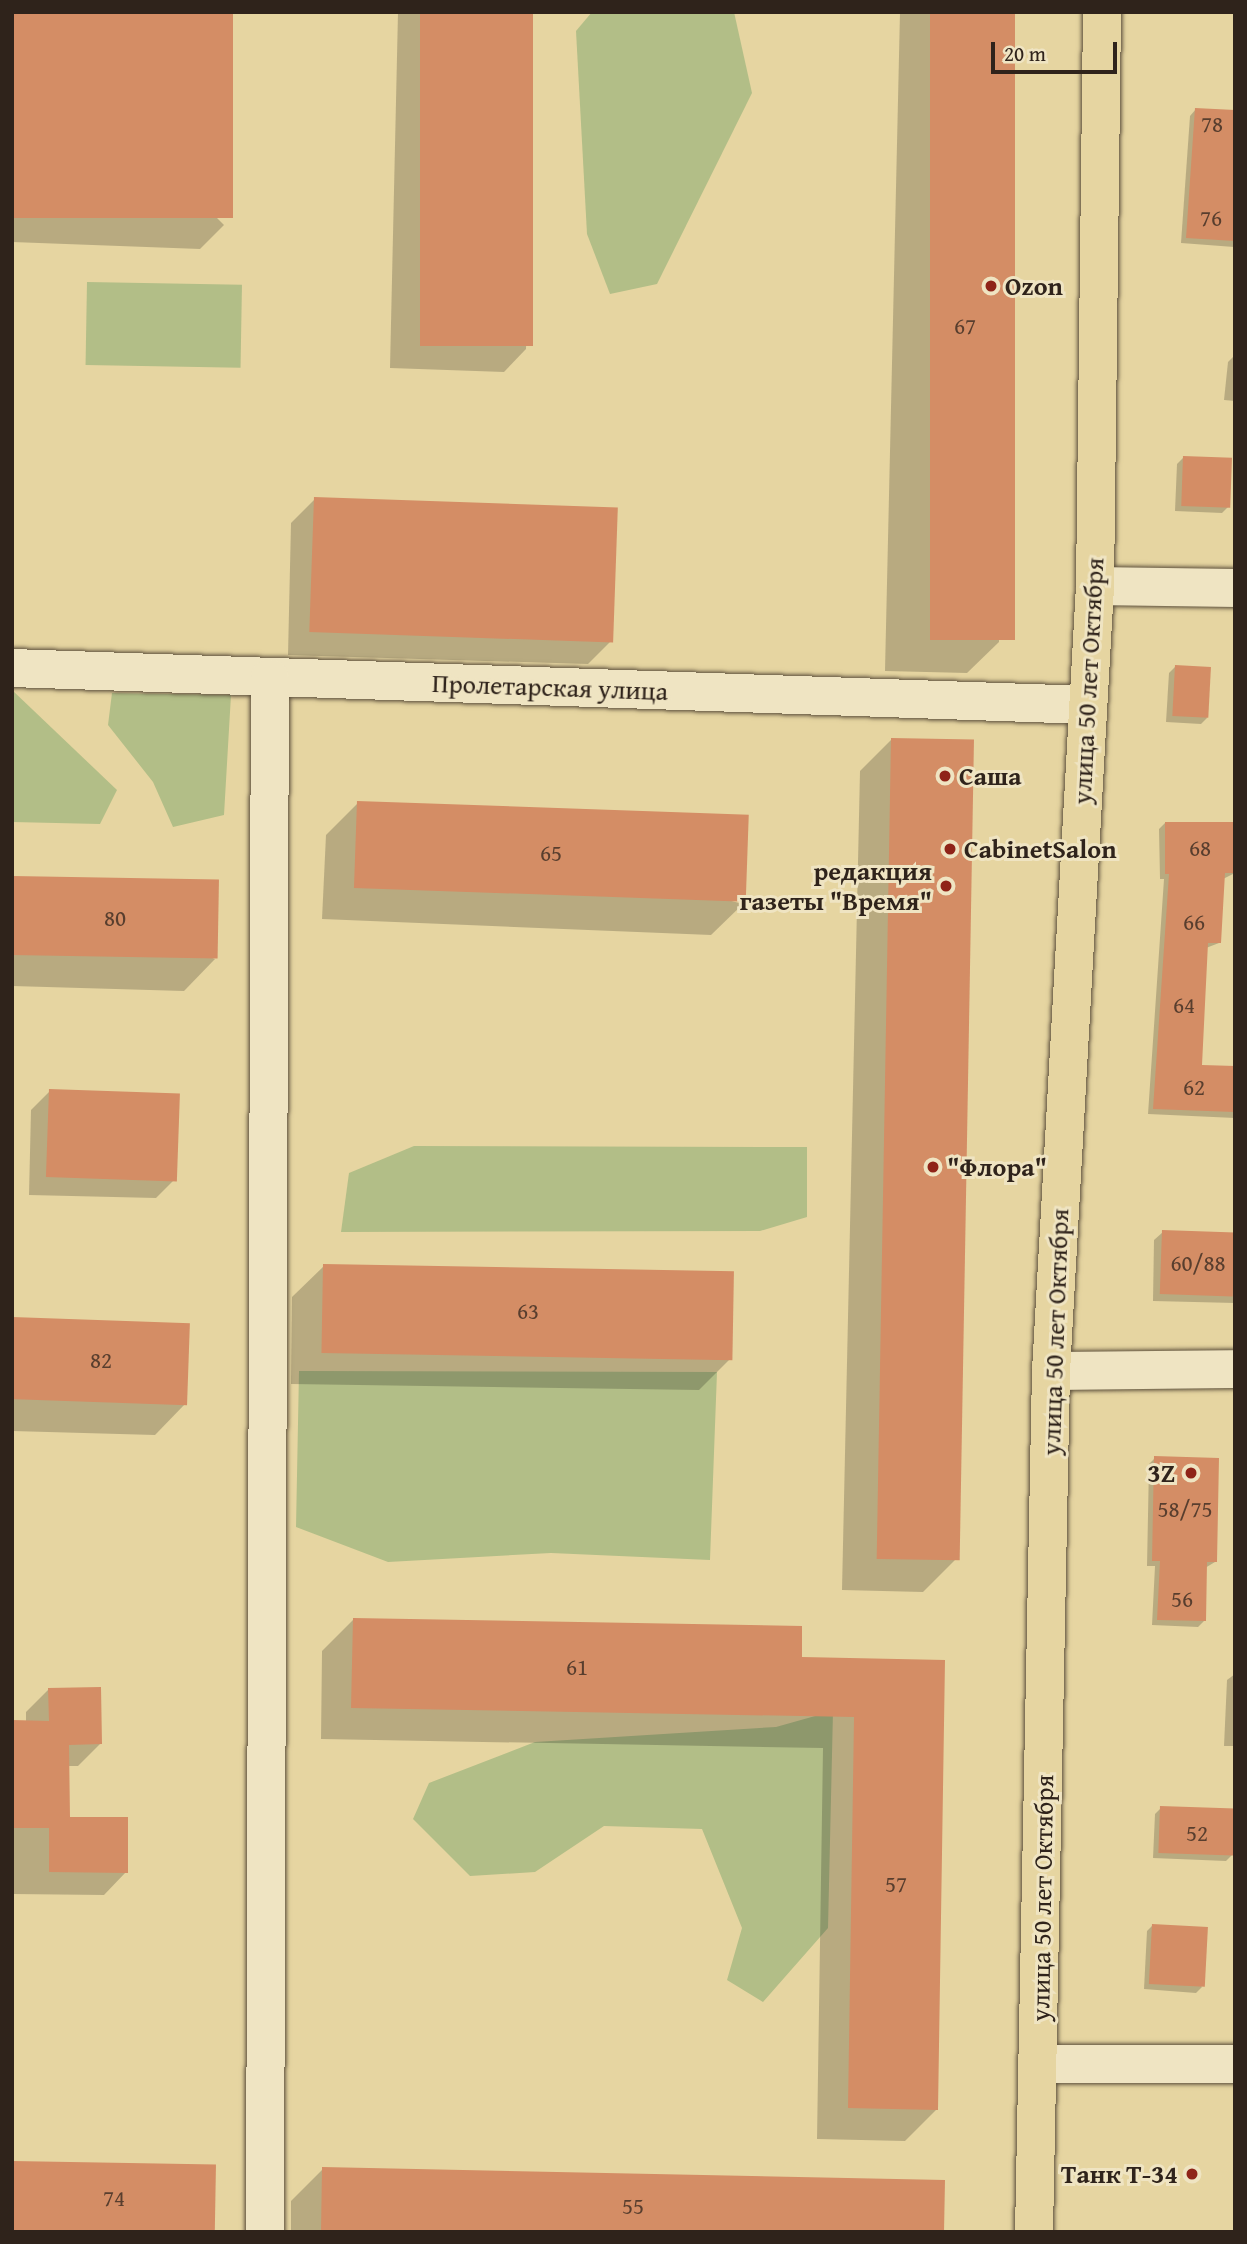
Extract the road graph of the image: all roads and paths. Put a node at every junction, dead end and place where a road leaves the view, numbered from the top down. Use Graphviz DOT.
graph roads {
  1 [pos="1102,12"];
  2 [pos="1095,586"];
  3 [pos="1235,588"];
  4 [pos="12,668"];
  5 [pos="270,678"];
  6 [pos="1087,705"];
  7 [pos="1235,1369"];
  8 [pos="1051,1371"];
  9 [pos="1039,2064"];
  10 [pos="1235,2064"];
  11 [pos="265,2232"];
  12 [pos="1034,2232"];
  1 -- 2 [label="main road, улица 50 лет Октября"];
  2 -- 3 [label="street"];
  2 -- 6 [label="main road, улица 50 лет Октября"];
  4 -- 5 [label="street, Пролетарская улица"];
  5 -- 6 [label="street, Пролетарская улица"];
  5 -- 11 [label="street"];
  6 -- 8 [label="main road, улица 50 лет Октября"];
  7 -- 8 [label="street"];
  8 -- 9 [label="main road, улица 50 лет Октября"];
  9 -- 10 [label="street"];
  9 -- 12 [label="main road, улица 50 лет Октября"];
}
